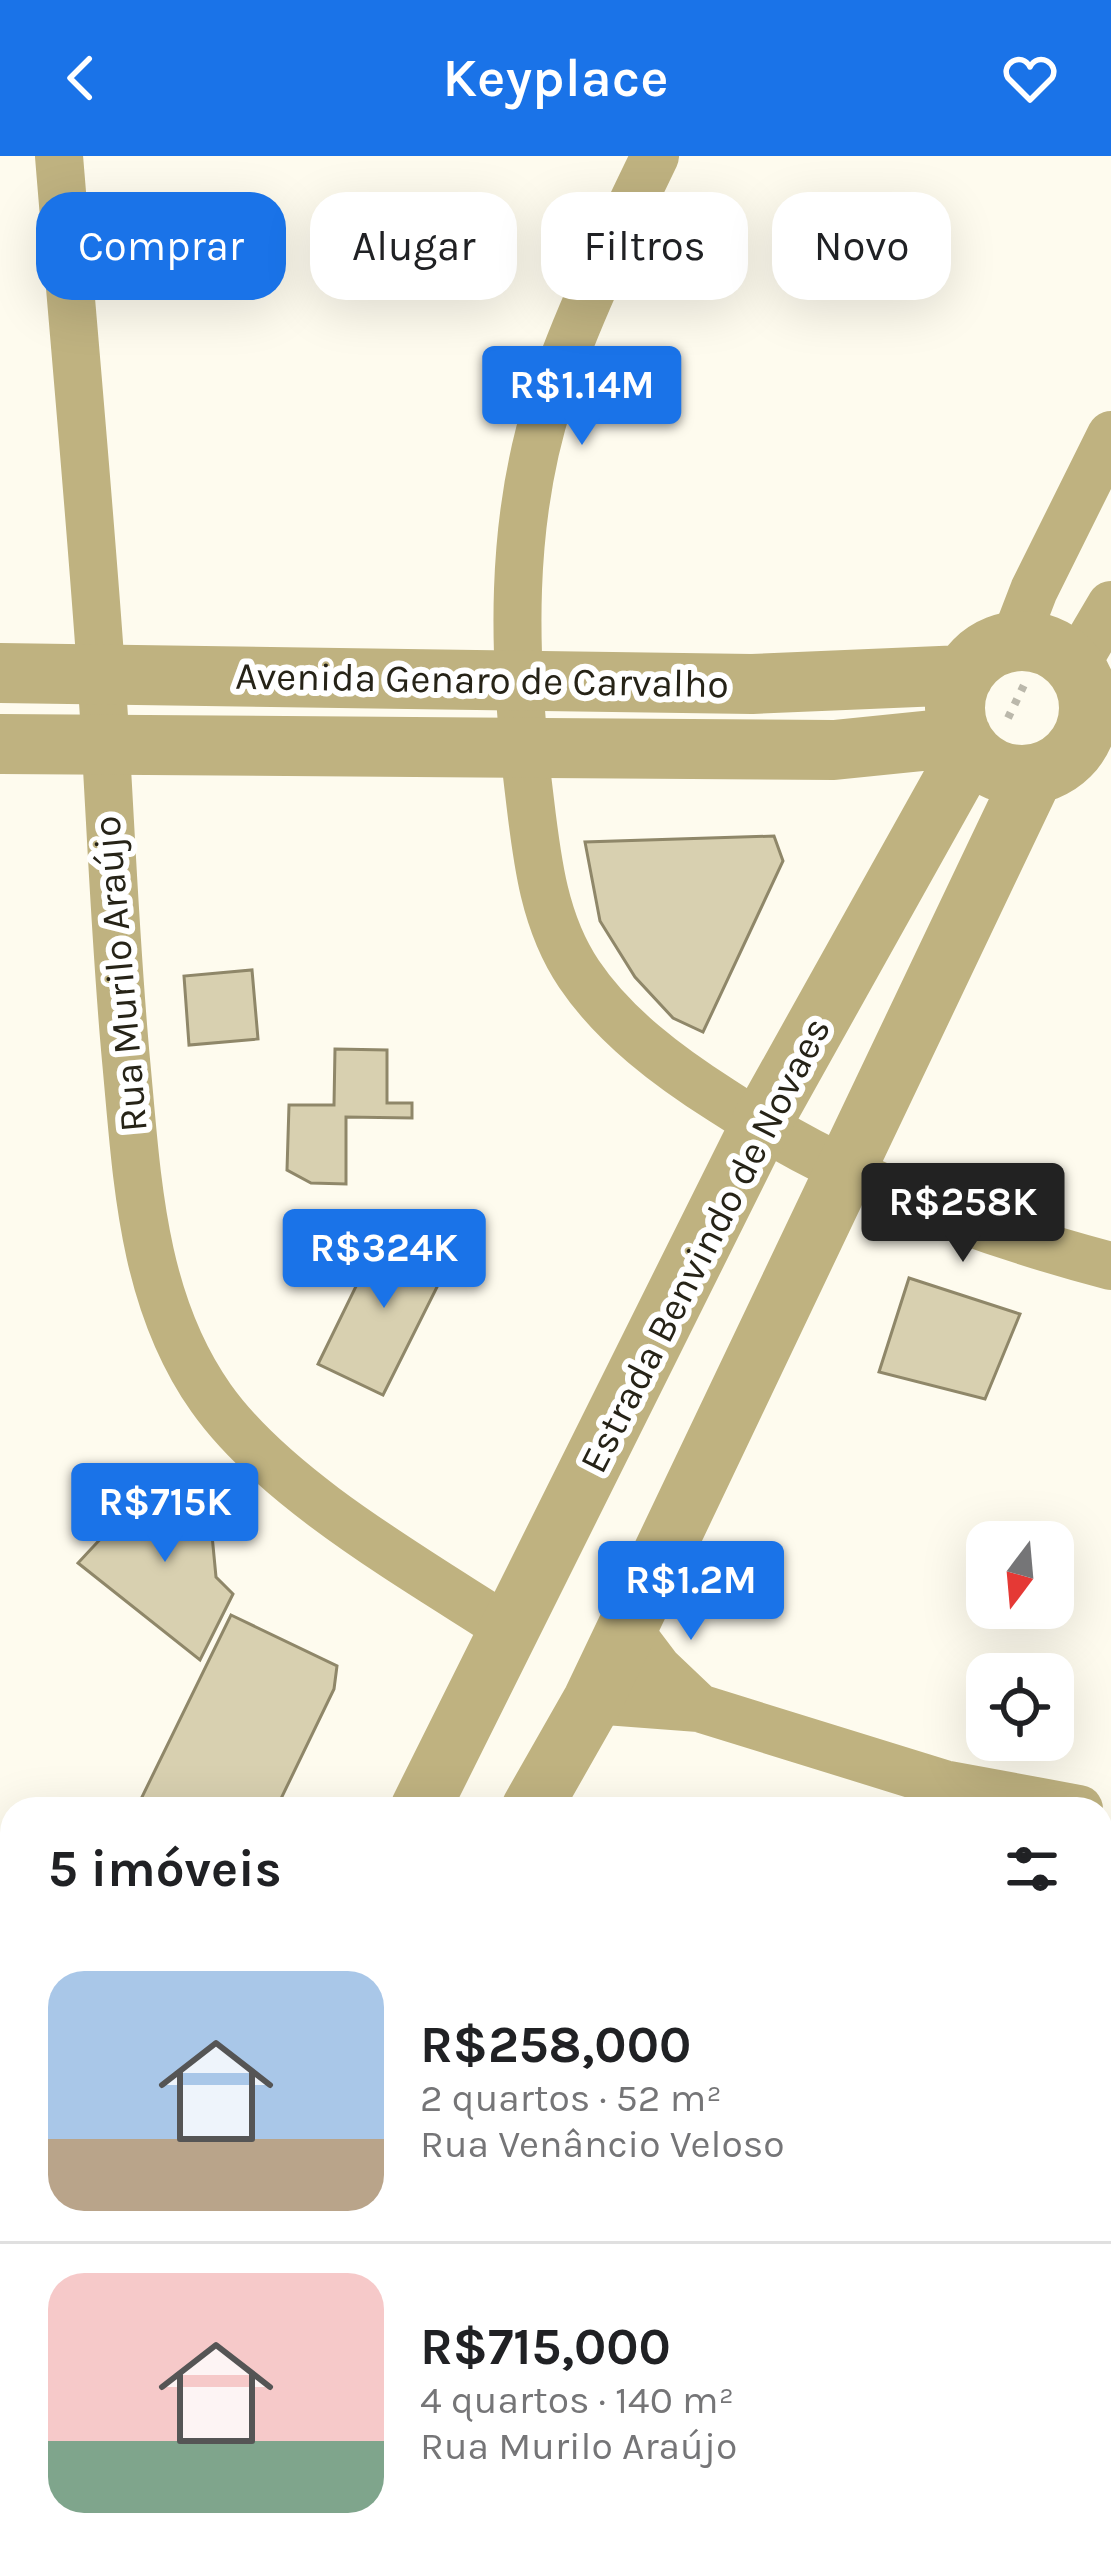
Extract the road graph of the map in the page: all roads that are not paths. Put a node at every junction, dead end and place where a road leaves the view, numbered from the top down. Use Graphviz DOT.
graph roads {
  1 [pos="59,156"];
  2 [pos="656,156"];
  3 [pos="1111,435"];
  4 [pos="1111,604"];
  5 [pos="1014,642"];
  6 [pos="0,673"];
  7 [pos="101,674"];
  8 [pos="964,675"];
  9 [pos="1089,675"];
  10 [pos="517,682"];
  11 [pos="0,744"];
  12 [pos="966,744"];
  13 [pos="103,745"];
  14 [pos="524,746"];
  15 [pos="1074,758"];
  16 [pos="760,1126"];
  17 [pos="845,1174"];
  18 [pos="1111,1266"];
  19 [pos="627,1628"];
  20 [pos="510,1630"];
  21 [pos="592,1700"];
  22 [pos="699,1708"];
  23 [pos="426,1797"];
  24 [pos="538,1797"];
  25 [pos="1014,1797"];
  1 -- 7 [label="street, Rua Murilo Araújo"];
  2 -- 10 [label="street"];
  3 -- 5 [label="street"];
  4 -- 9 [label="street"];
  5 -- 8 [label="street"];
  5 -- 9 [label="street"];
  6 -- 7 [label="street, Avenida Genaro de Carvalho"];
  7 -- 10 [label="street, Avenida Genaro de Carvalho"];
  7 -- 13 [label="street, Rua Murilo Araújo"];
  8 -- 10 [label="street, Avenida Genaro de Carvalho"];
  8 -- 12 [label="street"];
  9 -- 15 [label="street"];
  10 -- 14 [label="street"];
  11 -- 13 [label="street, Avenida Genaro de Carvalho"];
  12 -- 14 [label="street, Avenida Genaro de Carvalho"];
  12 -- 15 [label="street"];
  12 -- 16 [label="street, Estrada Benvindo de Novaes"];
  13 -- 14 [label="street, Avenida Genaro de Carvalho"];
  13 -- 20 [label="street, Rua Murilo Araújo"];
  14 -- 16 [label="street"];
  15 -- 17 [label="street"];
  16 -- 17 [label="street"];
  16 -- 20 [label="street, Estrada Benvindo de Novaes"];
  17 -- 18 [label="street"];
  17 -- 19 [label="street"];
  19 -- 21 [label="street"];
  19 -- 22 [label="street"];
  20 -- 23 [label="street, Estrada Benvindo de Novaes"];
  21 -- 22 [label="street"];
  21 -- 24 [label="street"];
  22 -- 25 [label="street"];
}
